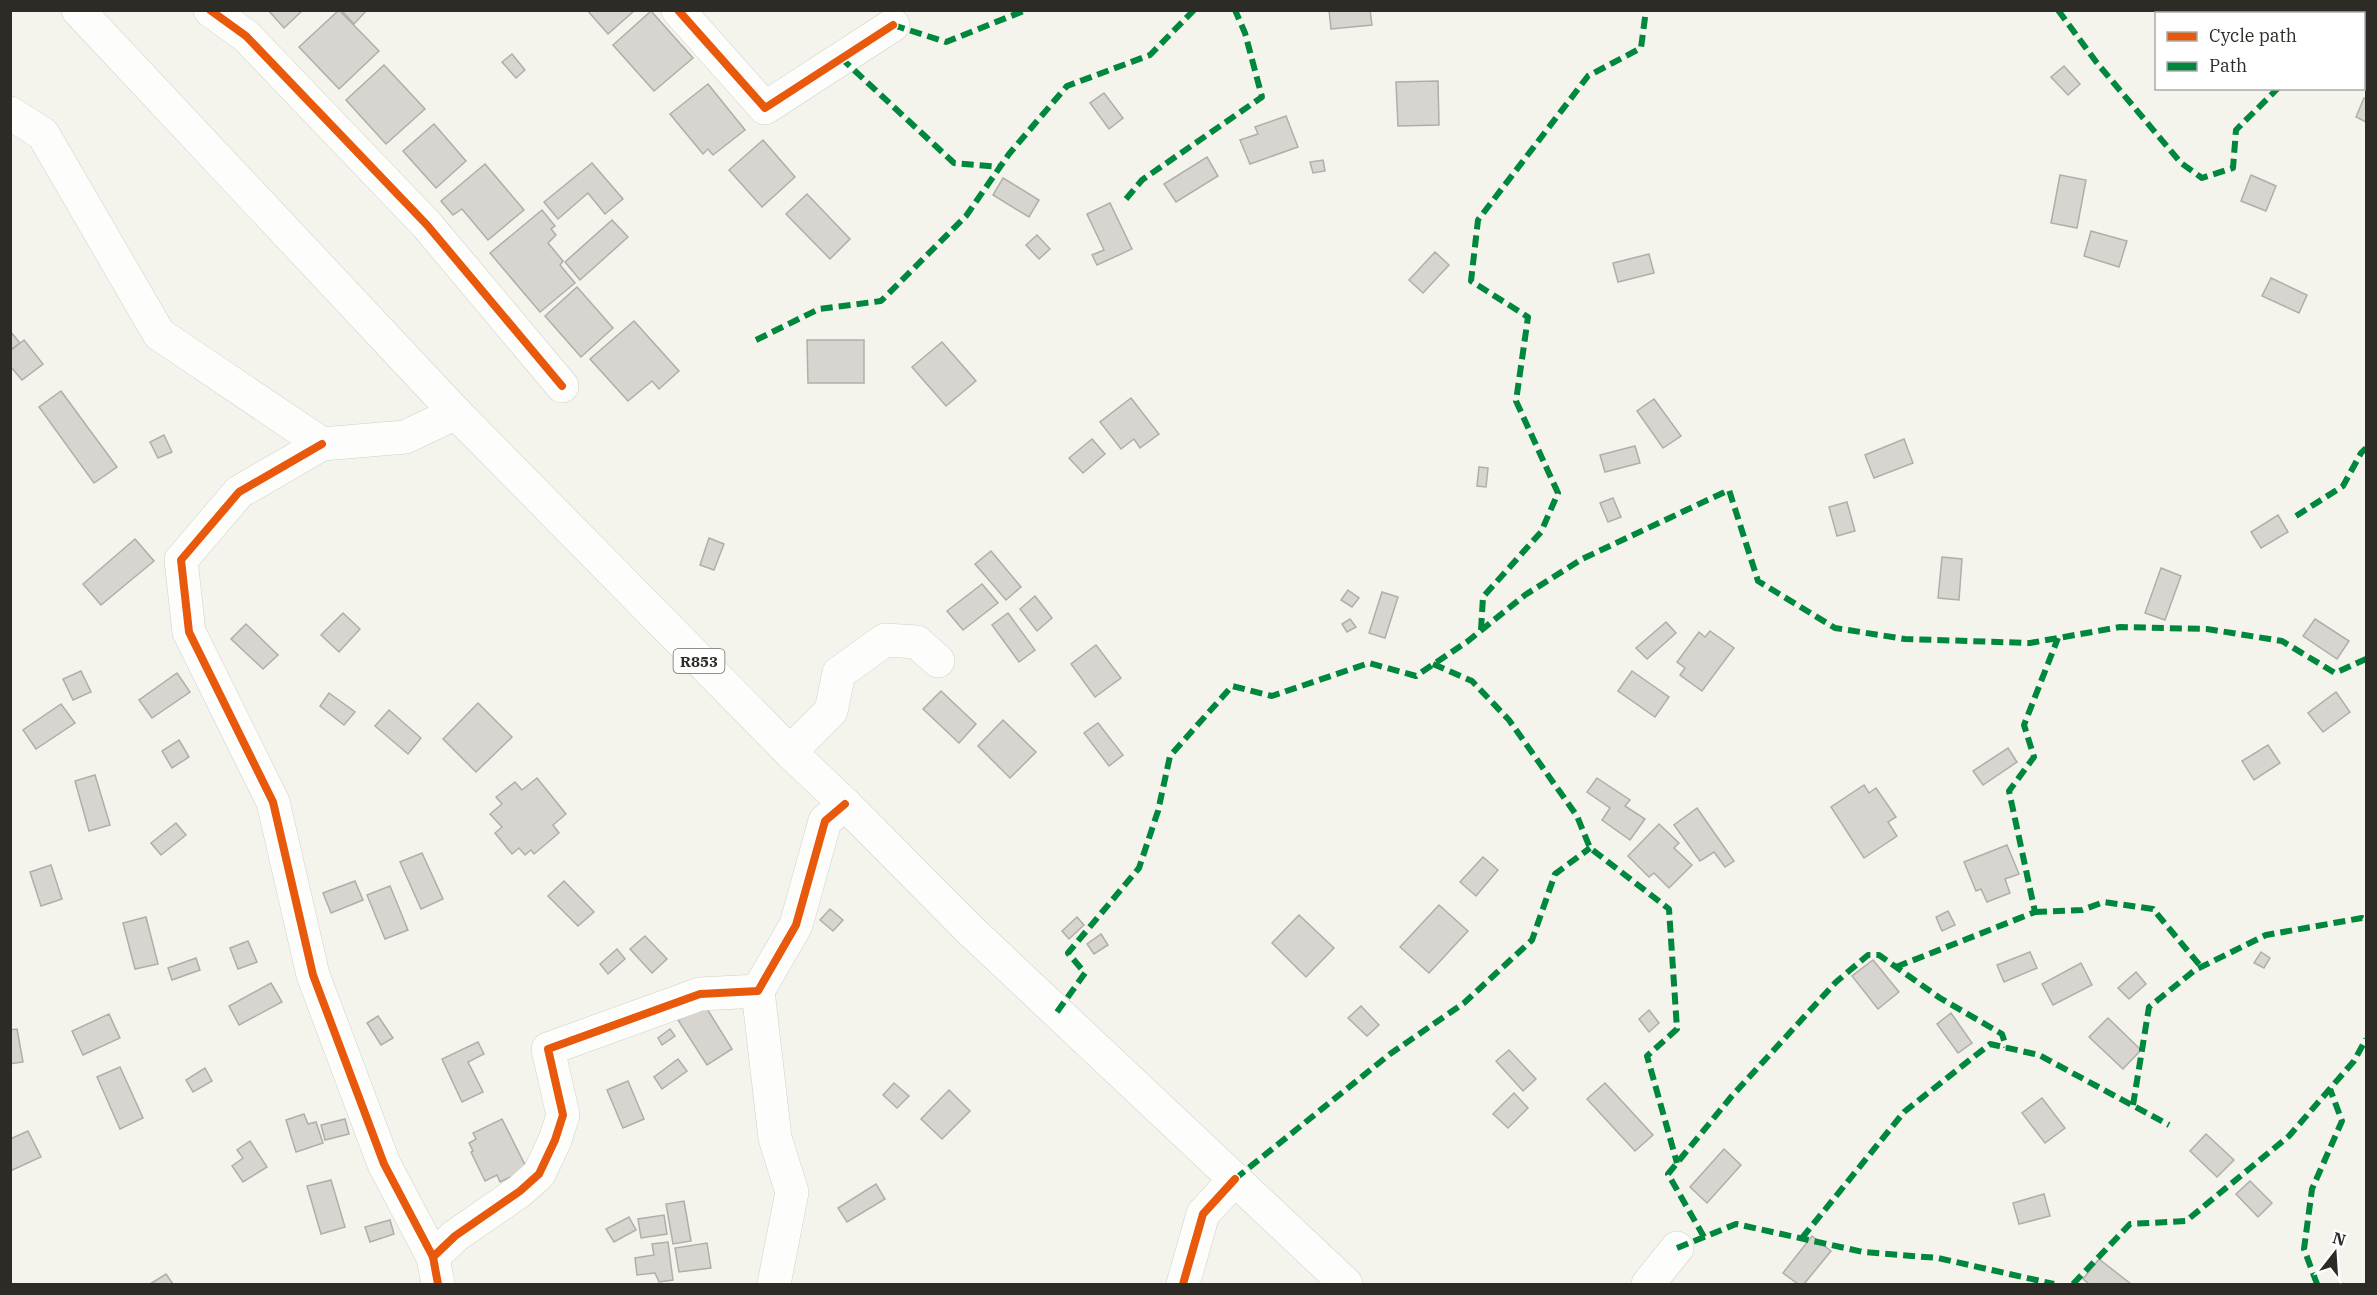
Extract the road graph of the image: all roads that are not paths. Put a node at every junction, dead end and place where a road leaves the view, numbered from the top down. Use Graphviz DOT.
graph roads {
  1 [pos="78,10"];
  2 [pos="210,10"];
  3 [pos="678,10"];
  4 [pos="892,25"];
  5 [pos="10,113"];
  6 [pos="562,386"];
  7 [pos="456,413"];
  8 [pos="322,444"];
  9 [pos="938,661"];
  10 [pos="790,752"];
  11 [pos="845,804"];
  12 [pos="758,991"];
  13 [pos="1235,1179"];
  14 [pos="1677,1248"];
  15 [pos="435,1271"];
  16 [pos="774,1284"];
  17 [pos="1183,1284"];
  18 [pos="1346,1284"];
  19 [pos="1647,1284"];
  1 -- 7 [label="street, R853"];
  2 -- 6 [label="street"];
  3 -- 4 [label="street"];
  5 -- 8 [label="street"];
  7 -- 8 [label="street"];
  7 -- 10 [label="street, R853"];
  8 -- 15 [label="street"];
  9 -- 10 [label="street"];
  10 -- 11 [label="street, R853"];
  11 -- 12 [label="street"];
  11 -- 13 [label="street, R853"];
  12 -- 15 [label="street"];
  12 -- 16 [label="street"];
  13 -- 17 [label="street"];
  13 -- 18 [label="street, R853"];
  14 -- 19 [label="street"];
}
